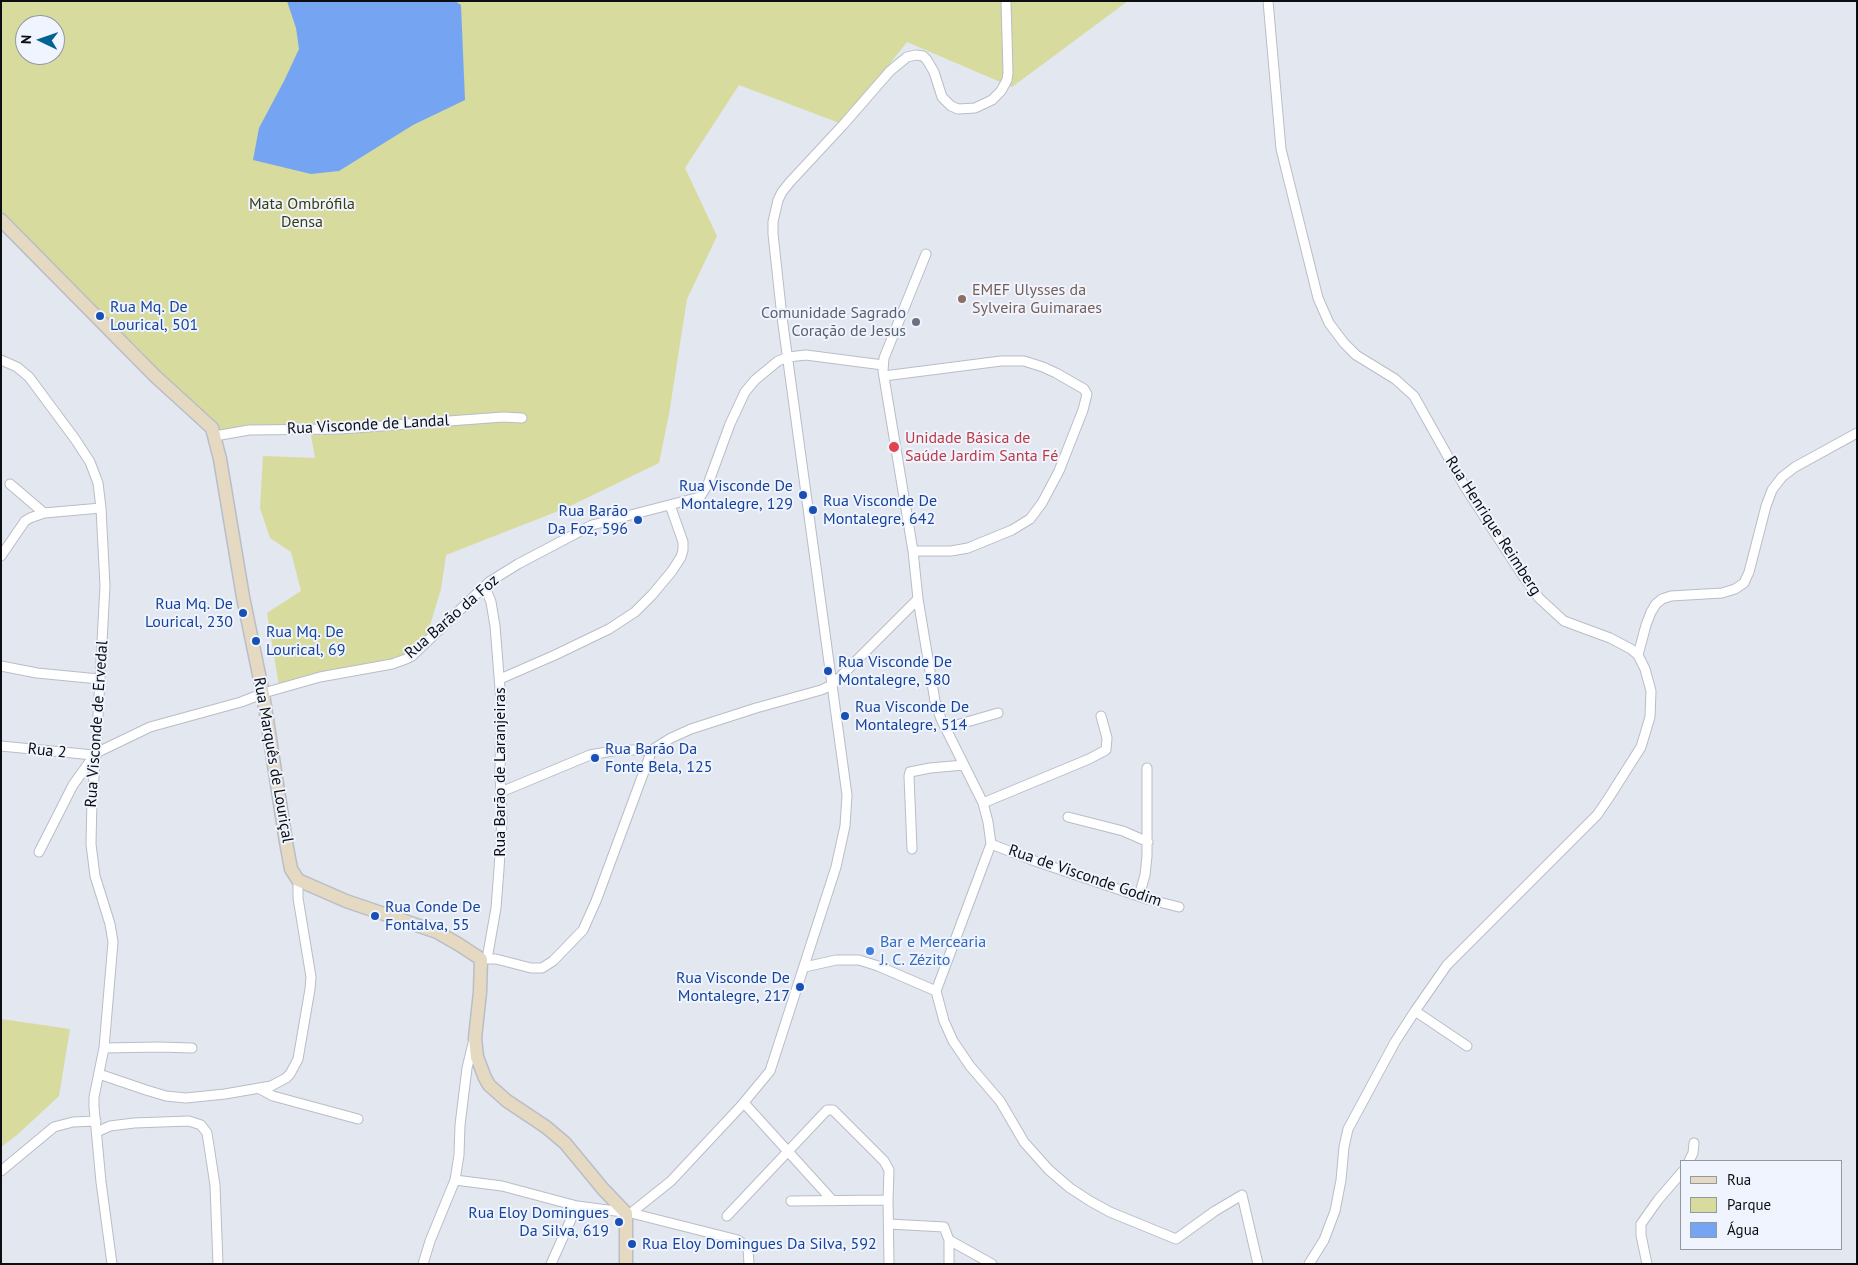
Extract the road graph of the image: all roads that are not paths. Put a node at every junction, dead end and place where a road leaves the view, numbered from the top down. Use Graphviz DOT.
graph roads {
  1 [pos="1006,1"];
  2 [pos="1268,1"];
  3 [pos="1,220"];
  4 [pos="926,254"];
  5 [pos="788,357"];
  6 [pos="1,360"];
  7 [pos="882,365"];
  8 [pos="884,376"];
  9 [pos="522,418"];
  10 [pos="1857,433"];
  11 [pos="215,436"];
  12 [pos="10,484"];
  13 [pos="670,505"];
  14 [pos="101,508"];
  15 [pos="44,513"];
  16 [pos="913,551"];
  17 [pos="1,556"];
  18 [pos="485,587"];
  19 [pos="918,599"];
  20 [pos="1638,655"];
  21 [pos="1,666"];
  22 [pos="99,679"];
  23 [pos="500,679"];
  24 [pos="832,686"];
  25 [pos="263,694"];
  26 [pos="998,712"];
  27 [pos="1101,716"];
  28 [pos="946,728"];
  29 [pos="96,736"];
  30 [pos="115,742"];
  31 [pos="1,746"];
  32 [pos="652,750"];
  33 [pos="95,754"];
  34 [pos="964,765"];
  35 [pos="1147,768"];
  36 [pos="502,792"];
  37 [pos="983,803"];
  38 [pos="1068,817"];
  39 [pos="1148,842"];
  40 [pos="991,844"];
  41 [pos="912,849"];
  42 [pos="39,852"];
  43 [pos="298,880"];
  44 [pos="1139,896"];
  45 [pos="1179,907"];
  46 [pos="484,959"];
  47 [pos="805,966"];
  48 [pos="936,991"];
  49 [pos="1415,1011"];
  50 [pos="475,1038"];
  51 [pos="1467,1046"];
  52 [pos="104,1048"];
  53 [pos="192,1048"];
  54 [pos="99,1074"];
  55 [pos="258,1088"];
  56 [pos="744,1103"];
  57 [pos="358,1119"];
  58 [pos="96,1122"];
  59 [pos="97,1132"];
  60 [pos="1694,1143"];
  61 [pos="788,1151"];
  62 [pos="1690,1160"];
  63 [pos="1,1171"];
  64 [pos="1680,1174"];
  65 [pos="455,1180"];
  66 [pos="888,1200"];
  67 [pos="791,1201"];
  68 [pos="832,1201"];
  69 [pos="577,1206"];
  70 [pos="629,1213"];
  71 [pos="727,1216"];
  72 [pos="888,1224"];
  73 [pos="949,1240"];
  74 [pos="112,1264"];
  75 [pos="218,1264"];
  76 [pos="424,1264"];
  77 [pos="550,1264"];
  78 [pos="626,1264"];
  79 [pos="749,1264"];
  80 [pos="889,1264"];
  81 [pos="949,1264"];
  82 [pos="992,1264"];
  83 [pos="1258,1264"];
  84 [pos="1309,1264"];
  85 [pos="1647,1264"];
  1 -- 5 [label="street"];
  2 -- 20 [label="street, Rua Henrique Reimberg"];
  3 -- 11 [label="main road, Rua Marquês de Louriçal"];
  4 -- 7 [label="street"];
  5 -- 7 [label="street, Rua Barão da Foz"];
  5 -- 13 [label="street, Rua Barão da Foz"];
  5 -- 24 [label="street"];
  6 -- 14 [label="street, Rua Visconde de Ervedal"];
  7 -- 8 [label="street"];
  8 -- 16 [label="street"];
  8 -- 16 [label="street"];
  9 -- 11 [label="street, Rua Visconde de Landal"];
  10 -- 20 [label="street"];
  11 -- 25 [label="main road, Rua Marquês de Louriçal"];
  12 -- 15 [label="street"];
  13 -- 18 [label="street, Rua Barão da Foz"];
  13 -- 23 [label="street"];
  14 -- 15 [label="street"];
  14 -- 22 [label="street, Rua Visconde de Ervedal"];
  15 -- 17 [label="street"];
  16 -- 19 [label="street"];
  18 -- 23 [label="street, Rua Barão de Laranjeiras"];
  18 -- 25 [label="street, Rua Barão da Foz"];
  19 -- 24 [label="street"];
  19 -- 28 [label="street"];
  20 -- 49 [label="street"];
  21 -- 22 [label="street"];
  22 -- 29 [label="street, Rua Visconde de Ervedal"];
  23 -- 36 [label="street, Rua Barão de Laranjeiras"];
  24 -- 32 [label="street"];
  24 -- 47 [label="street"];
  25 -- 30 [label="street, Rua Barão da Foz"];
  25 -- 43 [label="main road, Rua Marquês de Louriçal"];
  26 -- 28 [label="street"];
  27 -- 37 [label="street"];
  28 -- 34 [label="street"];
  29 -- 30 [label="street"];
  29 -- 33 [label="street, Rua Visconde de Ervedal"];
  30 -- 33 [label="street, Rua Barão da Foz"];
  31 -- 33 [label="street, Rua 2"];
  32 -- 36 [label="street"];
  32 -- 46 [label="street"];
  33 -- 42 [label="street, Rua Barão da Foz"];
  33 -- 52 [label="street, Rua Visconde de Ervedal"];
  34 -- 37 [label="street"];
  34 -- 41 [label="street"];
  35 -- 39 [label="street"];
  36 -- 46 [label="street, Rua Barão de Laranjeiras"];
  37 -- 40 [label="street"];
  38 -- 39 [label="street"];
  39 -- 44 [label="street"];
  40 -- 44 [label="street, Rua de Visconde Godim"];
  40 -- 48 [label="street"];
  43 -- 46 [label="main road"];
  43 -- 55 [label="street"];
  44 -- 45 [label="street, Rua de Visconde Godim"];
  46 -- 50 [label="main road, Rua Barão de Laranjeiras"];
  47 -- 48 [label="street"];
  47 -- 56 [label="street"];
  48 -- 83 [label="street"];
  49 -- 51 [label="street"];
  49 -- 84 [label="street"];
  50 -- 65 [label="street, Rua Barão de Laranjeiras"];
  50 -- 70 [label="main road"];
  52 -- 53 [label="street"];
  52 -- 54 [label="street, Rua Visconde de Ervedal"];
  54 -- 55 [label="street"];
  54 -- 58 [label="street, Rua Visconde de Ervedal"];
  55 -- 57 [label="street"];
  56 -- 61 [label="street"];
  56 -- 70 [label="street"];
  58 -- 59 [label="street, Rua Visconde de Ervedal"];
  58 -- 63 [label="street"];
  59 -- 74 [label="street, Rua Visconde de Ervedal"];
  59 -- 75 [label="street"];
  60 -- 62 [label="street"];
  61 -- 66 [label="street"];
  61 -- 68 [label="street"];
  61 -- 71 [label="street"];
  64 -- 85 [label="street"];
  65 -- 69 [label="street"];
  65 -- 76 [label="street, Rua Barão de Laranjeiras"];
  66 -- 68 [label="street"];
  66 -- 72 [label="street"];
  67 -- 68 [label="street"];
  69 -- 70 [label="street"];
  69 -- 77 [label="street"];
  70 -- 78 [label="main road"];
  70 -- 79 [label="street"];
  72 -- 73 [label="street"];
  72 -- 80 [label="street"];
  73 -- 81 [label="street"];
  73 -- 82 [label="street"];
}
